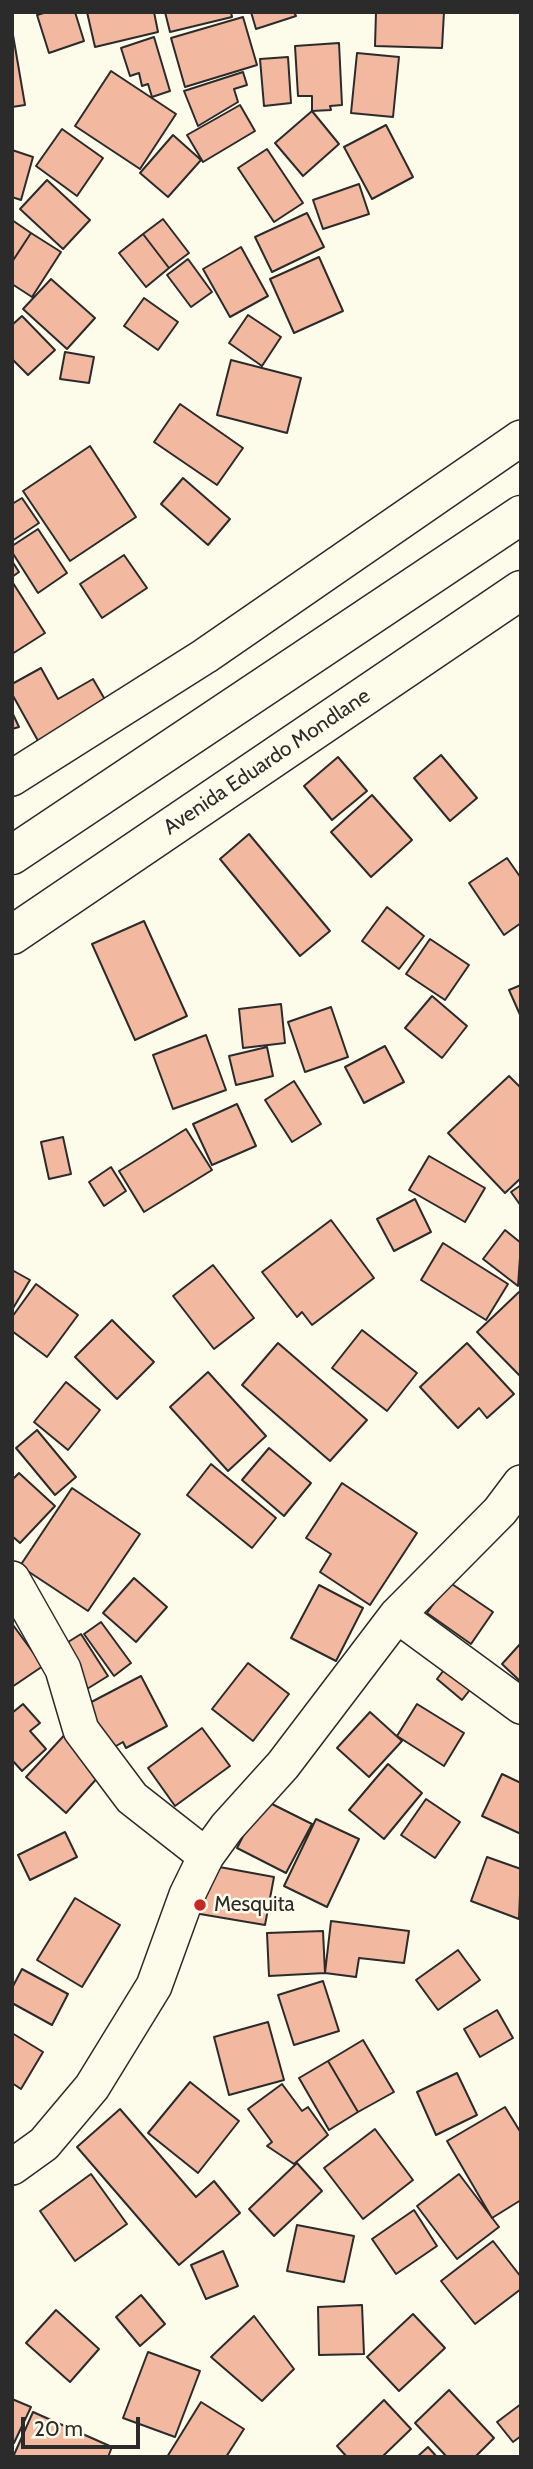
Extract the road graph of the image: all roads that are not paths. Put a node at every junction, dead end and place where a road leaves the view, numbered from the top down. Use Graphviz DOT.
graph roads {
  1 [pos="521,438"];
  2 [pos="521,515"];
  3 [pos="521,590"];
  4 [pos="12,778"];
  5 [pos="12,855"];
  6 [pos="12,935"];
  7 [pos="521,1483"];
  8 [pos="12,1578"];
  9 [pos="397,1615"];
  10 [pos="521,1706"];
  11 [pos="206,1856"];
  12 [pos="12,2167"];
  1 -- 4 [label="street"];
  2 -- 5 [label="main road"];
  3 -- 6 [label="main road, Avenida Eduardo Mondlane"];
  7 -- 9 [label="street"];
  8 -- 11 [label="street"];
  9 -- 10 [label="street"];
  9 -- 11 [label="street"];
  11 -- 12 [label="street"];
}
